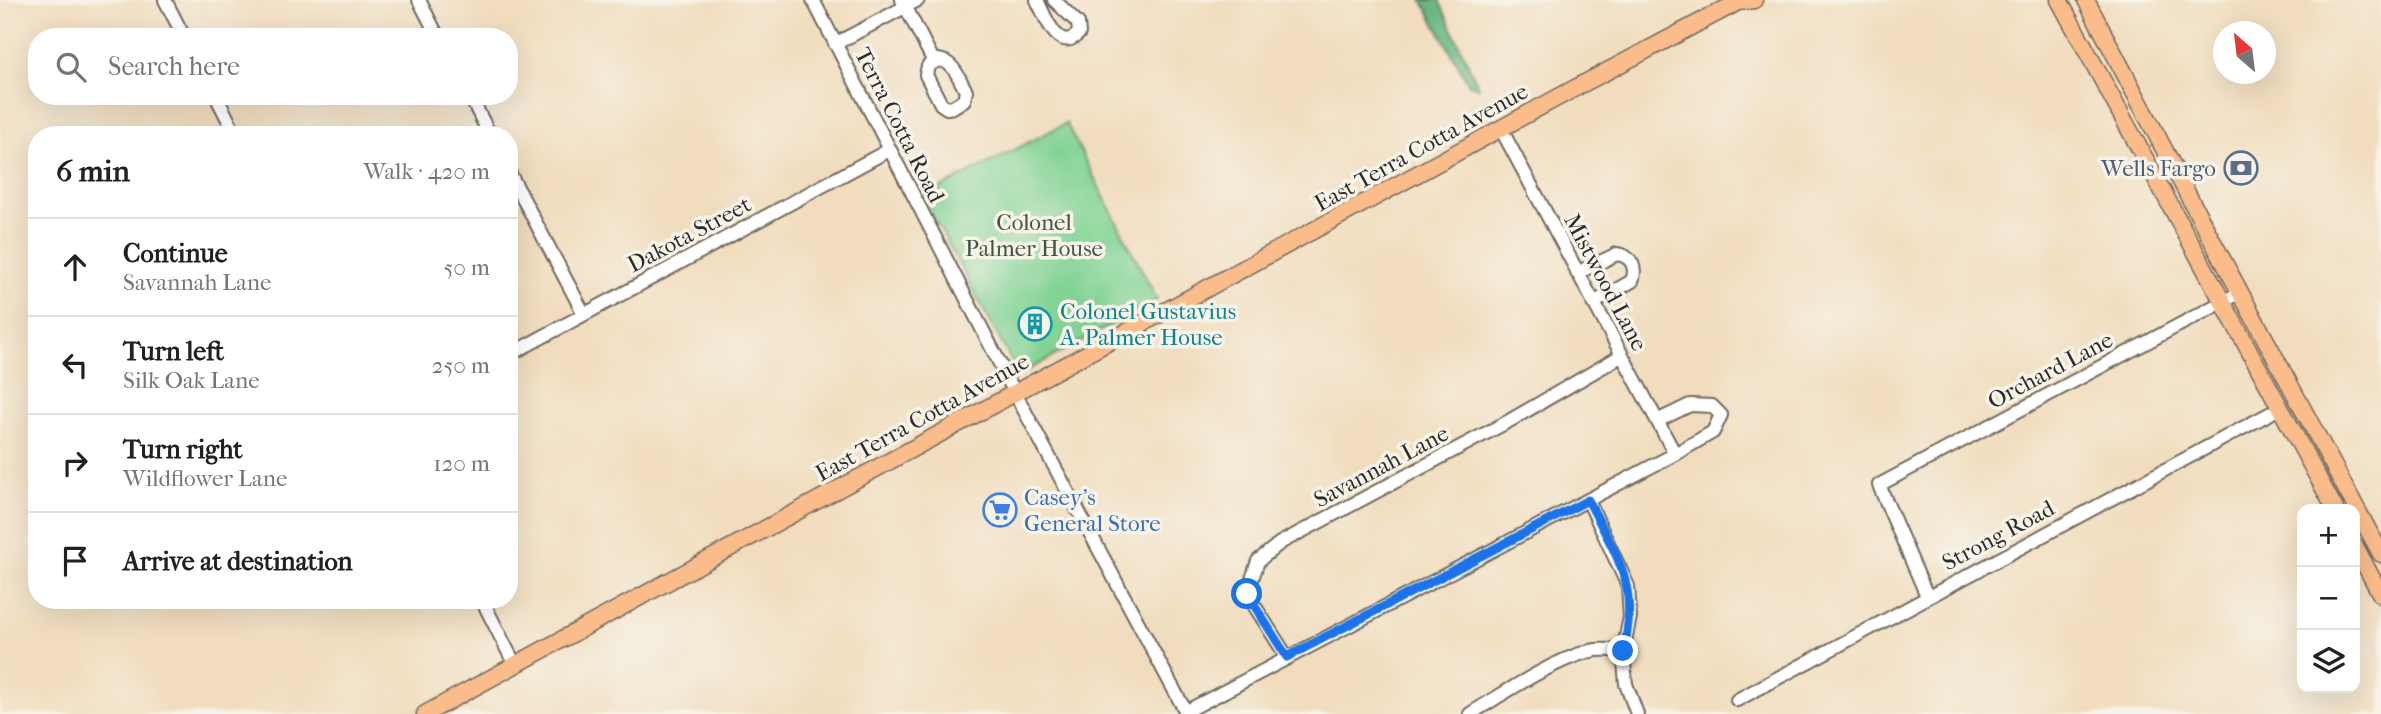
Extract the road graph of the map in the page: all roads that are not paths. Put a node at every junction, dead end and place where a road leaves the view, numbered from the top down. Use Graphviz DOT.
graph roads {
  1 [pos="165,0"];
  2 [pos="419,0"];
  3 [pos="813,0"];
  4 [pos="918,0"];
  5 [pos="1037,0"];
  6 [pos="1054,0"];
  7 [pos="2059,0"];
  8 [pos="2086,0"];
  9 [pos="1744,1"];
  10 [pos="904,3"];
  11 [pos="179,28"];
  12 [pos="434,28"];
  13 [pos="835,44"];
  14 [pos="933,62"];
  15 [pos="221,105"];
  16 [pos="475,105"];
  17 [pos="231,126"];
  18 [pos="485,126"];
  19 [pos="1501,129"];
  20 [pos="889,150"];
  21 [pos="518,189"];
  22 [pos="1577,273"];
  23 [pos="2241,292"];
  24 [pos="2223,301"];
  25 [pos="1593,303"];
  26 [pos="584,314"];
  27 [pos="518,350"];
  28 [pos="1621,356"];
  29 [pos="1015,393"];
  30 [pos="2280,408"];
  31 [pos="1657,421"];
  32 [pos="1675,454"];
  33 [pos="1588,500"];
  34 [pos="2332,504"];
  35 [pos="2381,554"];
  36 [pos="2360,555"];
  37 [pos="2381,595"];
  38 [pos="1927,596"];
  39 [pos="487,609"];
  40 [pos="1623,651"];
  41 [pos="1287,657"];
  42 [pos="515,665"];
  43 [pos="1737,700"];
  44 [pos="1186,713"];
  45 [pos="425,714"];
  46 [pos="1470,714"];
  47 [pos="1637,714"];
  1 -- 11 [label="street"];
  2 -- 12 [label="street"];
  3 -- 13 [label="street, Terra Cotta Road"];
  4 -- 10 [label="street"];
  5 -- 6 [label="street"];
  7 -- 24 [label="main road"];
  8 -- 23 [label="main road"];
  9 -- 19 [label="main road, East Terra Cotta Avenue"];
  10 -- 13 [label="street"];
  10 -- 14 [label="street"];
  13 -- 20 [label="street, Terra Cotta Road"];
  15 -- 17 [label="street"];
  16 -- 18 [label="street"];
  19 -- 22 [label="street, Mistwood Lane"];
  19 -- 29 [label="main road, East Terra Cotta Avenue"];
  20 -- 26 [label="street, Dakota Street"];
  20 -- 29 [label="street, Terra Cotta Road"];
  21 -- 26 [label="street"];
  22 -- 25 [label="street, Mistwood Lane"];
  22 -- 25 [label="street"];
  23 -- 24 [label="street, Orchard Lane"];
  23 -- 35 [label="main road"];
  24 -- 30 [label="main road"];
  24 -- 38 [label="street, Orchard Lane"];
  25 -- 28 [label="street, Mistwood Lane"];
  26 -- 27 [label="street, Dakota Street"];
  28 -- 31 [label="street, Mistwood Lane"];
  28 -- 41 [label="street, Savannah Lane"];
  29 -- 42 [label="main road, East Terra Cotta Avenue"];
  29 -- 44 [label="street, Terra Cotta Road"];
  30 -- 34 [label="main road"];
  30 -- 38 [label="street, Strong Road"];
  31 -- 32 [label="street, Mistwood Lane"];
  31 -- 32 [label="street"];
  32 -- 33 [label="street"];
  33 -- 40 [label="street"];
  33 -- 41 [label="street"];
  36 -- 37 [label="main road"];
  38 -- 43 [label="street, Strong Road"];
  39 -- 42 [label="street"];
  40 -- 46 [label="street"];
  40 -- 47 [label="street"];
  41 -- 44 [label="street"];
  42 -- 45 [label="main road, East Terra Cotta Avenue"];
}
